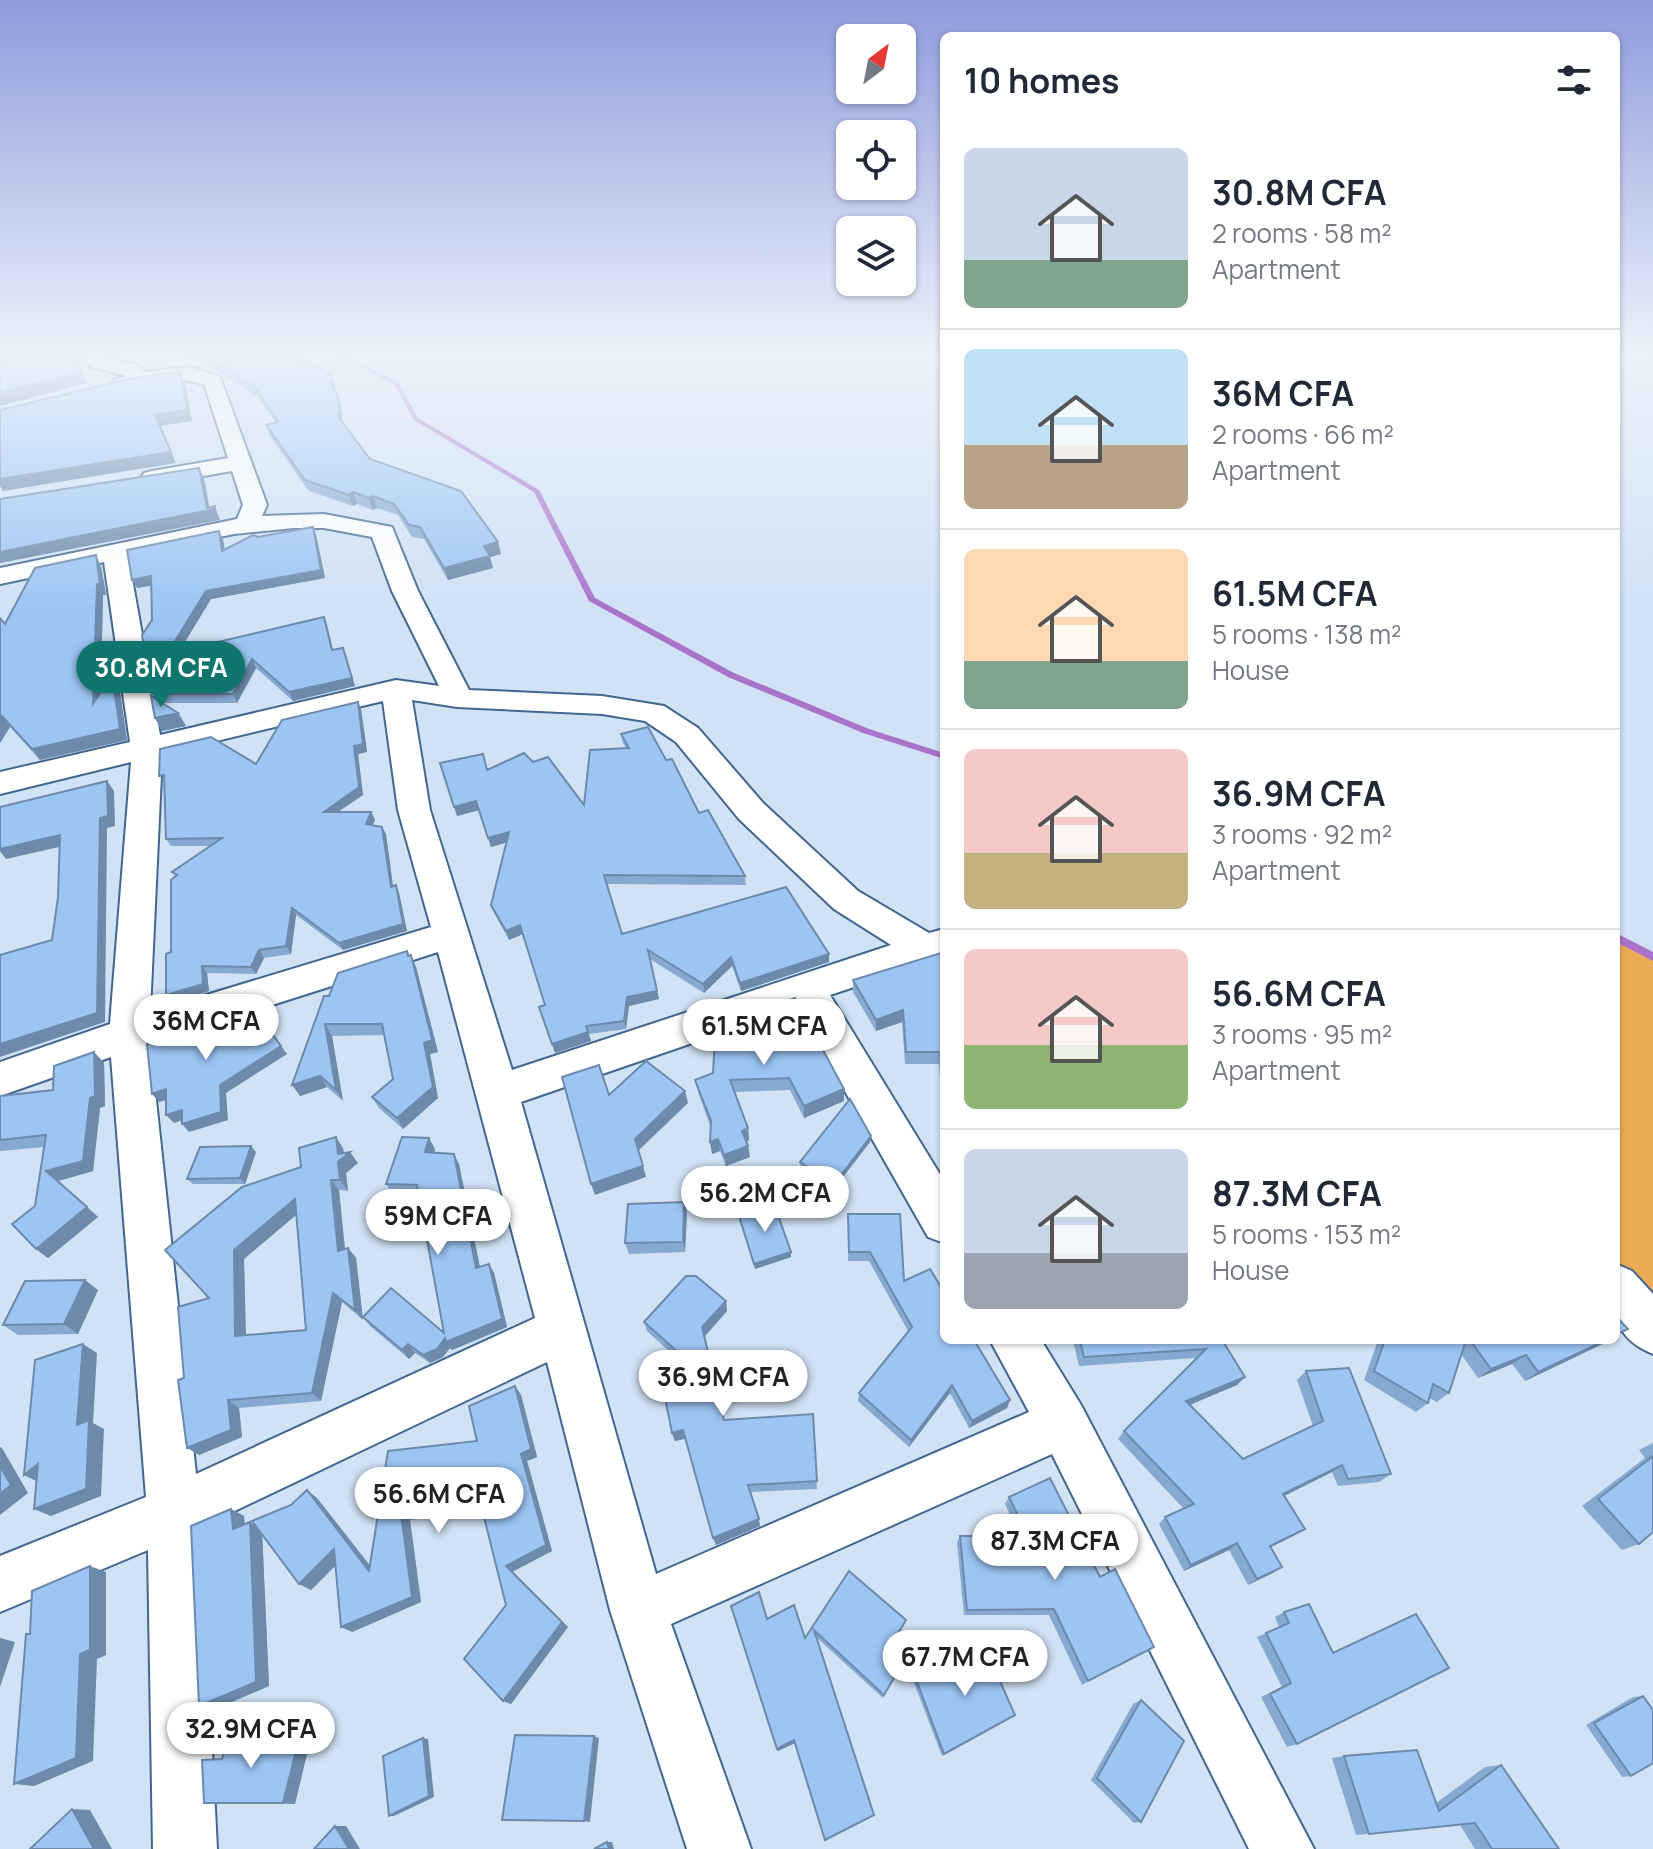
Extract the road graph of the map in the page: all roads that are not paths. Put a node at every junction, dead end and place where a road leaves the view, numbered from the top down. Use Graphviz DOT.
graph roads {
  1 [pos="230,437"];
  2 [pos="238,463"];
  3 [pos="134,480"];
  4 [pos="247,523"];
  5 [pos="115,552"];
  6 [pos="0,576"];
  7 [pos="396,689"];
  8 [pos="457,698"];
  9 [pos="147,750"];
  10 [pos="0,783"];
  11 [pos="452,934"];
  12 [pos="934,946"];
  13 [pos="806,989"];
  14 [pos="129,1034"];
  15 [pos="0,1079"];
  16 [pos="498,1092"];
  17 [pos="940,1215"];
  18 [pos="1620,1292"];
  19 [pos="562,1330"];
  20 [pos="1653,1330"];
  21 [pos="1016,1344"];
  22 [pos="1063,1423"];
  23 [pos="174,1512"];
  24 [pos="0,1584"];
  25 [pos="638,1610"];
  26 [pos="185,1849"];
  27 [pos="719,1849"];
  28 [pos="1282,1849"];
  1 -- 2 [label="street"];
  2 -- 3 [label="street"];
  2 -- 4 [label="street"];
  4 -- 5 [label="street"];
  4 -- 8 [label="street"];
  5 -- 6 [label="street"];
  5 -- 9 [label="street"];
  7 -- 8 [label="street"];
  7 -- 9 [label="street"];
  7 -- 11 [label="street"];
  8 -- 12 [label="street"];
  9 -- 10 [label="street"];
  9 -- 14 [label="street"];
  11 -- 14 [label="street"];
  11 -- 16 [label="street"];
  12 -- 13 [label="street"];
  13 -- 16 [label="street"];
  13 -- 17 [label="street"];
  14 -- 15 [label="street"];
  14 -- 23 [label="street"];
  16 -- 19 [label="street"];
  18 -- 20 [label="street"];
  19 -- 23 [label="street"];
  19 -- 25 [label="street"];
  21 -- 22 [label="street"];
  22 -- 25 [label="street"];
  22 -- 28 [label="street"];
  23 -- 24 [label="street"];
  23 -- 26 [label="street"];
  25 -- 27 [label="street"];
}
